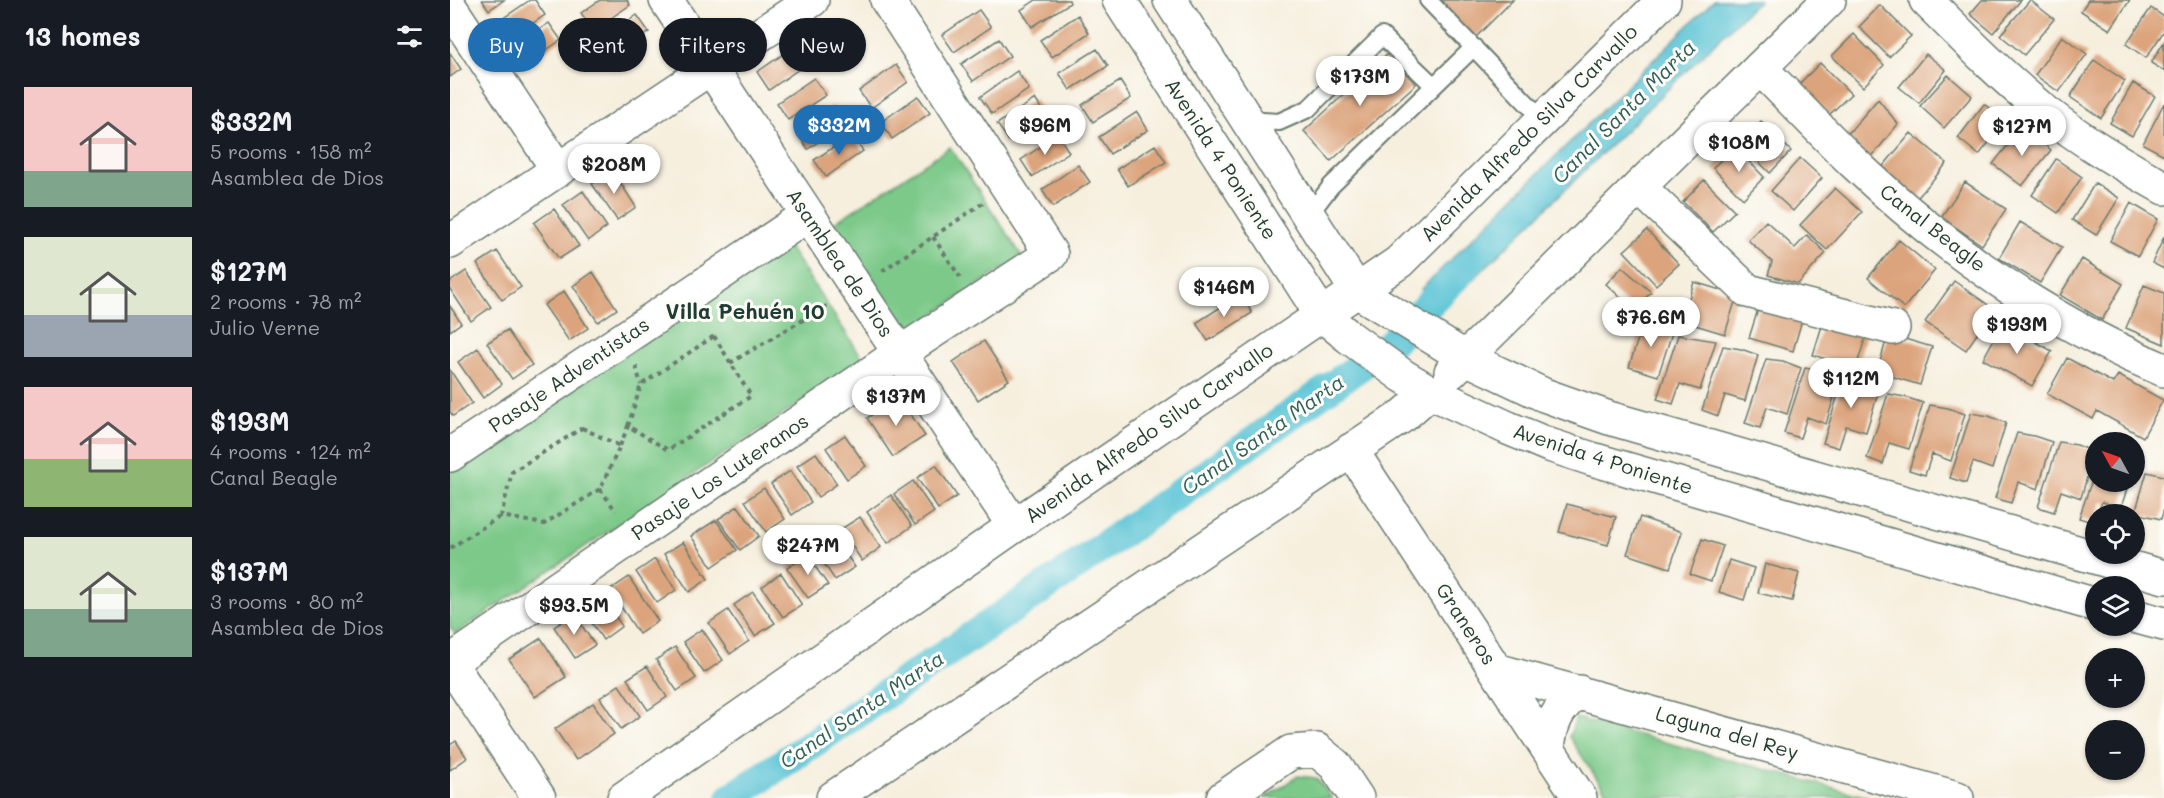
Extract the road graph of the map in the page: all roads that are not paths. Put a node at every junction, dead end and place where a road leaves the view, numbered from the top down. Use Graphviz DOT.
graph roads {
  1 [pos="666,0"];
  2 [pos="812,0"];
  3 [pos="887,0"];
  4 [pos="1119,0"];
  5 [pos="1170,0"];
  6 [pos="1428,0"];
  7 [pos="1664,0"];
  8 [pos="1829,0"];
  9 [pos="1926,0"];
  10 [pos="450,7"];
  11 [pos="678,18"];
  12 [pos="767,30"];
  13 [pos="1474,47"];
  14 [pos="1760,68"];
  15 [pos="705,72"];
  16 [pos="714,72"];
  17 [pos="1434,86"];
  18 [pos="1247,120"];
  19 [pos="1543,120"];
  20 [pos="558,170"];
  21 [pos="1640,187"];
  22 [pos="2164,188"];
  23 [pos="808,215"];
  24 [pos="1308,216"];
  25 [pos="450,242"];
  26 [pos="1368,298"];
  27 [pos="1321,314"];
  28 [pos="1893,328"];
  29 [pos="900,353"];
  30 [pos="1466,358"];
  31 [pos="2164,370"];
  32 [pos="1417,384"];
  33 [pos="1351,450"];
  34 [pos="450,455"];
  35 [pos="1014,526"];
  36 [pos="2164,577"];
  37 [pos="2085,602"];
  38 [pos="2145,619"];
  39 [pos="2164,624"];
  40 [pos="450,662"];
  41 [pos="1496,670"];
  42 [pos="1579,692"];
  43 [pos="1548,749"];
  44 [pos="539,798"];
  45 [pos="624,798"];
  46 [pos="833,798"];
  47 [pos="1223,798"];
  48 [pos="1357,798"];
  49 [pos="1580,798"];
  50 [pos="1957,798"];
  1 -- 11 [label="street, Asamblea de Dios"];
  2 -- 12 [label="street"];
  3 -- 29 [label="street, Pasaje Los Luteranos"];
  4 -- 27 [label="street, Avenida 4 Poniente"];
  5 -- 18 [label="street, Avenida 4 Poniente"];
  6 -- 13 [label="lane"];
  7 -- 19 [label="street, Avenida Alfredo Silva Carvallo"];
  8 -- 14 [label="street"];
  9 -- 22 [label="street"];
  10 -- 20 [label="street"];
  13 -- 17 [label="lane"];
  13 -- 19 [label="lane"];
  14 -- 21 [label="street"];
  14 -- 31 [label="street, Canal Beagle"];
  15 -- 20 [label="street"];
  16 -- 23 [label="street, Asamblea de Dios"];
  17 -- 18 [label="lane"];
  17 -- 24 [label="lane"];
  18 -- 24 [label="street, Avenida 4 Poniente"];
  19 -- 26 [label="street, Avenida Alfredo Silva Carvallo"];
  20 -- 25 [label="street"];
  21 -- 28 [label="street"];
  21 -- 30 [label="street"];
  23 -- 29 [label="street, Asamblea de Dios"];
  23 -- 34 [label="street, Pasaje Adventistas"];
  24 -- 26 [label="street, Avenida 4 Poniente"];
  26 -- 27 [label="street, Avenida Alfredo Silva Carvallo"];
  26 -- 30 [label="street, Avenida 4 Poniente"];
  27 -- 32 [label="street, Avenida 4 Poniente"];
  27 -- 35 [label="street, Avenida Alfredo Silva Carvallo"];
  29 -- 35 [label="street, Asamblea de Dios"];
  29 -- 40 [label="street, Pasaje Los Luteranos"];
  30 -- 32 [label="street"];
  30 -- 36 [label="street, Avenida 4 Poniente"];
  32 -- 33 [label="street"];
  32 -- 37 [label="street, Avenida 4 Poniente"];
  33 -- 41 [label="street, Graneros"];
  33 -- 46 [label="street"];
  35 -- 45 [label="street, Avenida Alfredo Silva Carvallo"];
  38 -- 39 [label="street"];
  40 -- 44 [label="street"];
  41 -- 42 [label="street, Laguna del Rey"];
  41 -- 43 [label="street, Graneros"];
  42 -- 43 [label="street"];
  42 -- 50 [label="street, Laguna del Rey"];
  43 -- 49 [label="street, Graneros"];
  47 -- 48 [label="street"];
}
